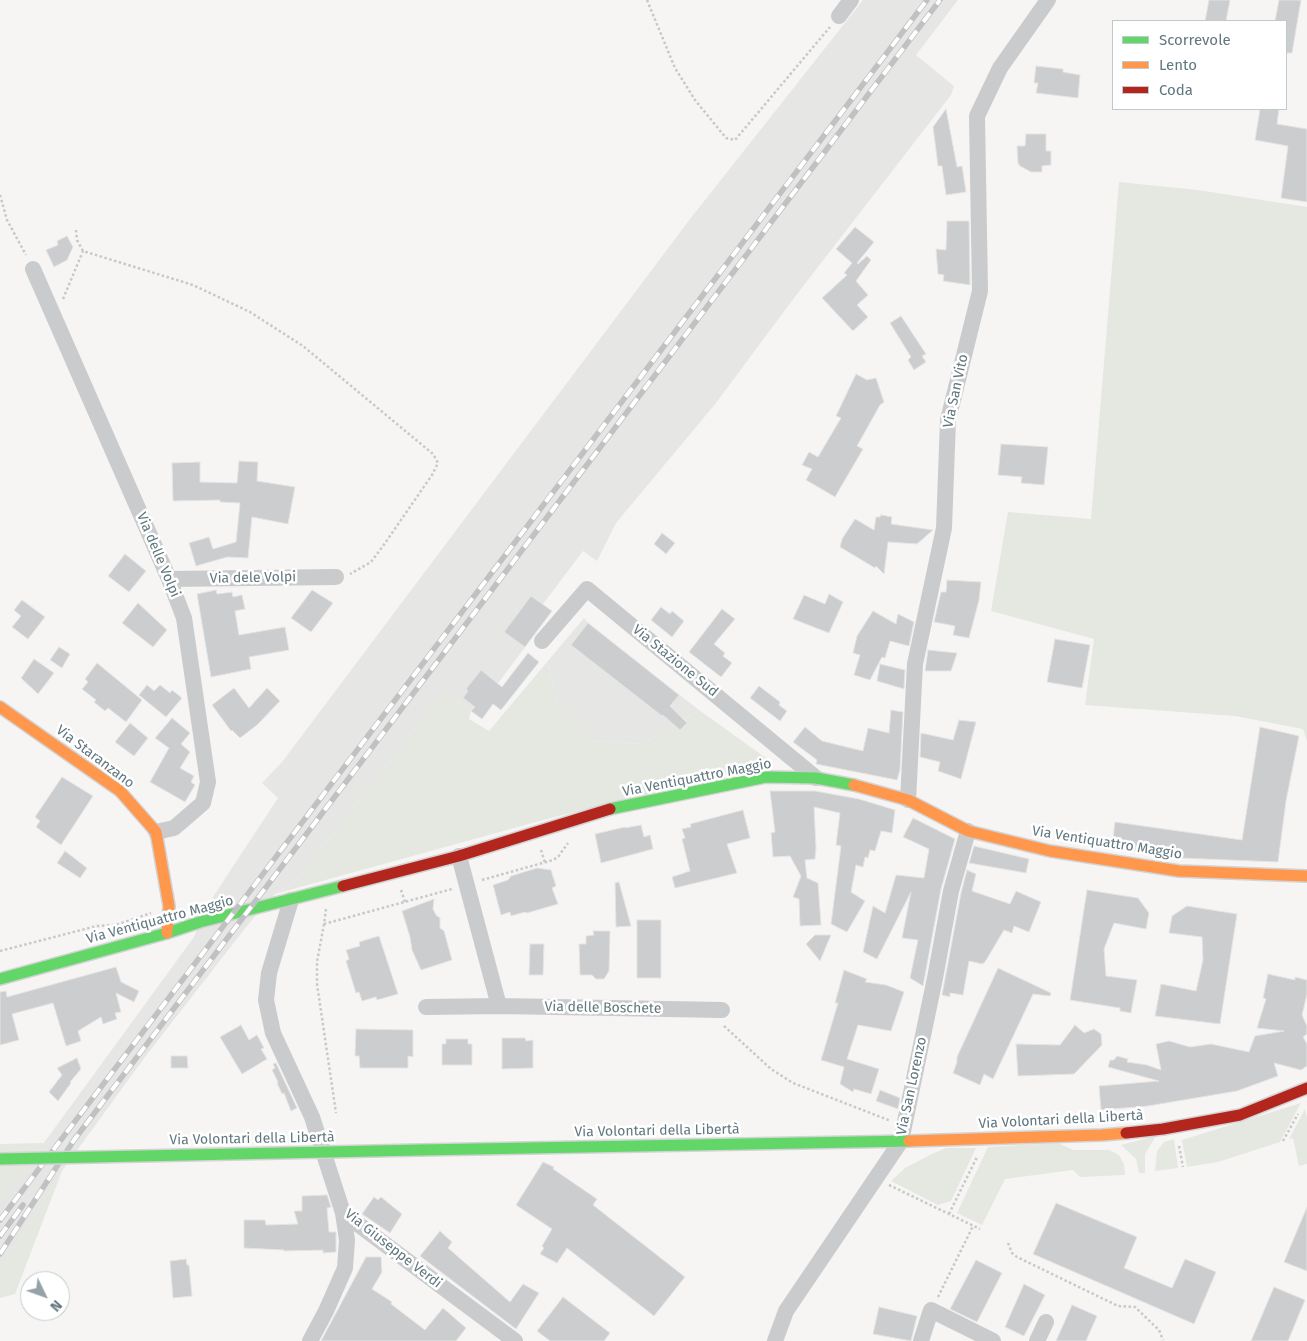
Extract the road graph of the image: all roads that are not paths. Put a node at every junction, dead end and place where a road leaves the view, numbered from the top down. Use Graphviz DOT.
graph roads {
  1 [pos="851,0"];
  2 [pos="1048,0"];
  3 [pos="839,16"];
  4 [pos="33,269"];
  5 [pos="336,577"];
  6 [pos="169,579"];
  7 [pos="542,642"];
  8 [pos="0,707"];
  9 [pos="816,778"];
  10 [pos="908,800"];
  11 [pos="968,831"];
  12 [pos="156,832"];
  13 [pos="459,856"];
  14 [pos="1307,876"];
  15 [pos="291,900"];
  16 [pos="167,933"];
  17 [pos="0,979"];
  18 [pos="499,1006"];
  19 [pos="426,1007"];
  20 [pos="714,1010"];
  21 [pos="1307,1088"];
  22 [pos="901,1141"];
  23 [pos="0,1159"];
  24 [pos="343,1213"];
  25 [pos="786,1312"];
  26 [pos="1046,1322"];
  27 [pos="310,1341"];
  28 [pos="515,1341"];
  29 [pos="766,1341"];
  30 [pos="775,1341"];
  31 [pos="922,1341"];
  32 [pos="993,1341"];
  33 [pos="1037,1341"];
  1 -- 3 [label="street"];
  2 -- 10 [label="street, Via San Vito"];
  4 -- 6 [label="street, Via delle Volpi"];
  5 -- 6 [label="street, Via dele Volpi"];
  6 -- 12 [label="street, Via delle Volpi"];
  7 -- 9 [label="street, Via Stazione Sud"];
  8 -- 12 [label="street, Via Staranzano"];
  9 -- 10 [label="street, Via Ventiquattro Maggio"];
  9 -- 13 [label="street, Via Ventiquattro Maggio"];
  10 -- 11 [label="street, Via Ventiquattro Maggio"];
  11 -- 14 [label="street, Via Ventiquattro Maggio"];
  11 -- 22 [label="street, Via San Lorenzo"];
  12 -- 16 [label="street, Via Staranzano"];
  13 -- 15 [label="street, Via Ventiquattro Maggio"];
  13 -- 18 [label="street"];
  15 -- 16 [label="street, Via Ventiquattro Maggio"];
  15 -- 24 [label="street, Via Giuseppe Verdi"];
  16 -- 17 [label="street, Via Ventiquattro Maggio"];
  18 -- 19 [label="street, Via delle Boschete"];
  18 -- 20 [label="street, Via delle Boschete"];
  21 -- 22 [label="street, Via Volontari della Libertà"];
  22 -- 23 [label="street, Via Volontari della Libertà, bridge"];
  22 -- 25 [label="street, Via San Lorenzo"];
  24 -- 27 [label="street"];
  24 -- 28 [label="street, Via Giuseppe Verdi"];
  25 -- 29 [label="street, Via San Lorenzo"];
  25 -- 30 [label="street, Via San Lorenzo"];
  26 -- 33 [label="street"];
  31 -- 32 [label="street"];
}
